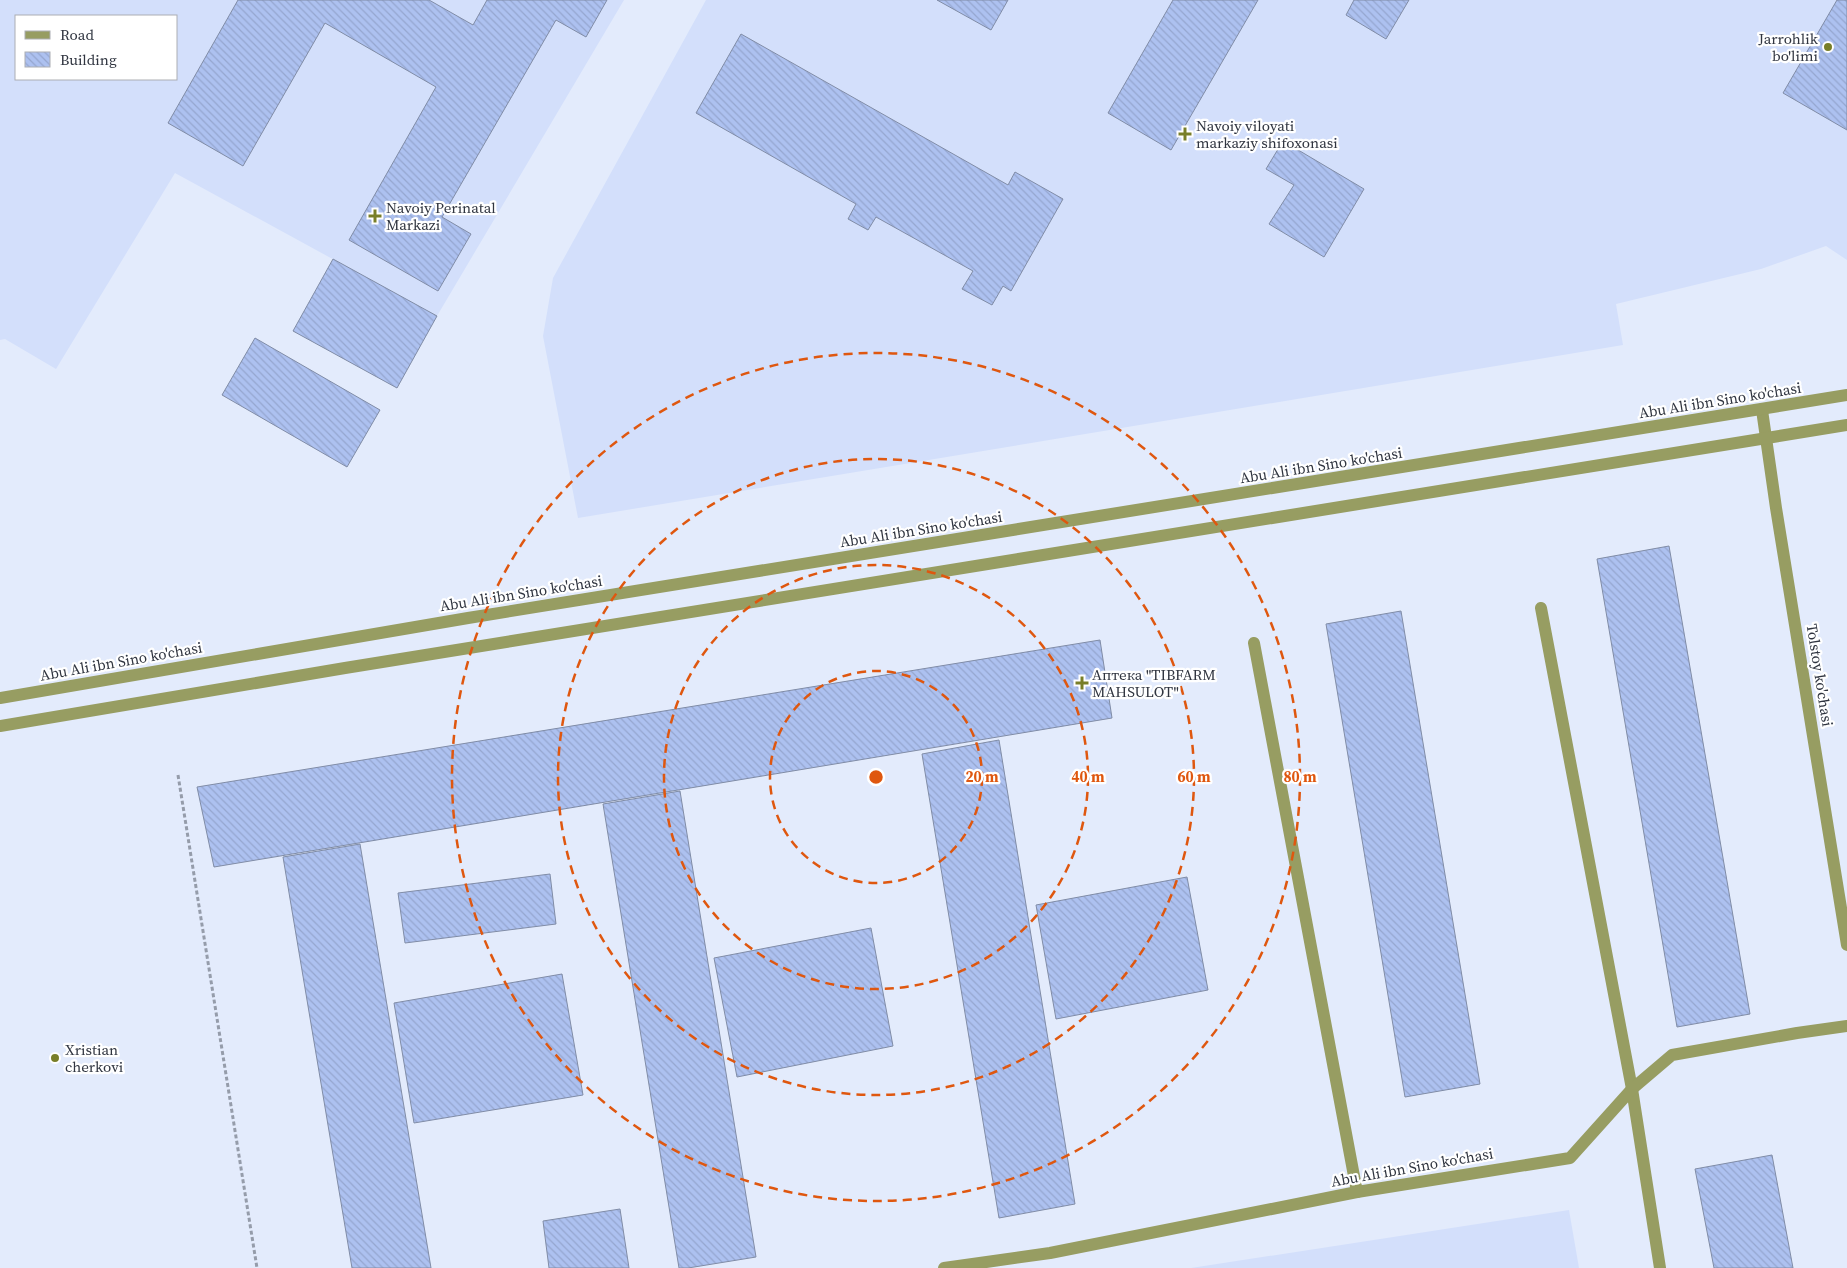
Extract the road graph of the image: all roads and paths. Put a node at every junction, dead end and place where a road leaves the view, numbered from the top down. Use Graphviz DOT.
graph roads {
  1 [pos="1847,396"];
  2 [pos="1762,410"];
  3 [pos="1847,425"];
  4 [pos="1766,439"];
  5 [pos="1541,608"];
  6 [pos="1254,643"];
  7 [pos="0,698"];
  8 [pos="0,726"];
  9 [pos="178,775"];
  10 [pos="1847,945"];
  11 [pos="1847,1026"];
  12 [pos="1632,1090"];
  13 [pos="1357,1192"];
  14 [pos="257,1268"];
  15 [pos="944,1268"];
  16 [pos="1660,1268"];
  1 -- 2 [label="street, Abu Ali ibn Sino ko'chasi"];
  2 -- 4 [label="street, Tolstoy ko'chasi"];
  2 -- 7 [label="street, Abu Ali ibn Sino ko'chasi"];
  3 -- 4 [label="street"];
  4 -- 8 [label="street"];
  4 -- 10 [label="street, Tolstoy ko'chasi"];
  5 -- 12 [label="street"];
  6 -- 13 [label="street"];
  9 -- 14 [label="path"];
  11 -- 12 [label="street, Abu Ali ibn Sino ko'chasi"];
  12 -- 13 [label="street, Abu Ali ibn Sino ko'chasi"];
  12 -- 16 [label="street"];
  13 -- 15 [label="street, Abu Ali ibn Sino ko'chasi"];
}
